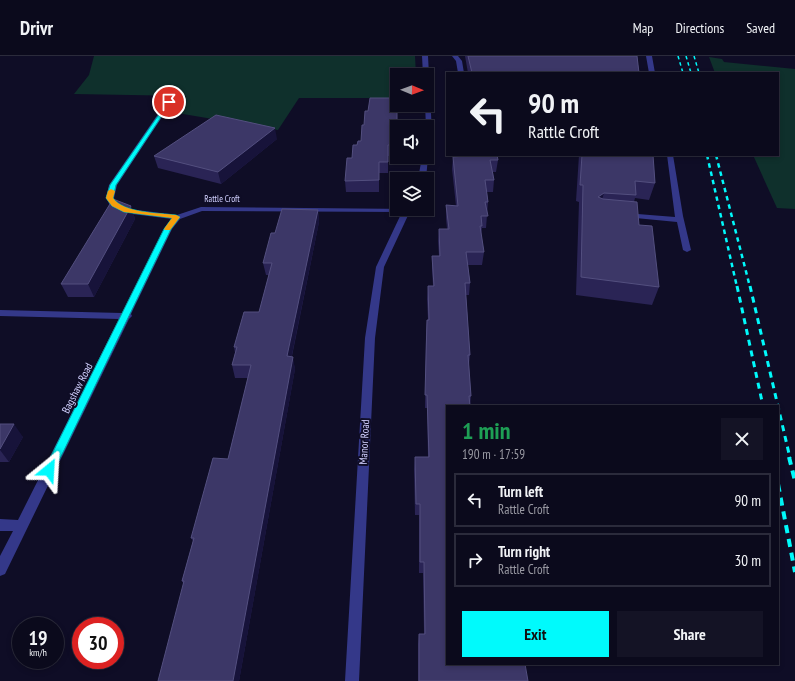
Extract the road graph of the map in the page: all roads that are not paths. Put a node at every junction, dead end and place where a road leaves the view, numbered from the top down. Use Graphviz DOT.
graph roads {
  1 [pos="425,56"];
  2 [pos="455,56"];
  3 [pos="649,56"];
  4 [pos="426,68"];
  5 [pos="461,72"];
  6 [pos="652,72"];
  7 [pos="169,102"];
  8 [pos="670,156"];
  9 [pos="390,210"];
  10 [pos="614,214"];
  11 [pos="403,216"];
  12 [pos="176,217"];
  13 [pos="680,220"];
  14 [pos="687,250"];
  15 [pos="0,313"];
  16 [pos="126,316"];
  17 [pos="0,525"];
  18 [pos="21,526"];
  19 [pos="0,570"];
  20 [pos="352,681"];
  1 -- 4 [label="street"];
  2 -- 5 [label="street"];
  3 -- 6 [label="street"];
  7 -- 12 [label="street, Rattle Croft"];
  8 -- 13 [label="street"];
  9 -- 12 [label="street, Rattle Croft"];
  10 -- 13 [label="street"];
  11 -- 20 [label="street, Manor Road"];
  12 -- 16 [label="street, Bagshaw Road"];
  13 -- 14 [label="street"];
  15 -- 16 [label="street"];
  16 -- 18 [label="street, Bagshaw Road"];
  17 -- 18 [label="street"];
  18 -- 19 [label="street, Bagshaw Road"];
}
